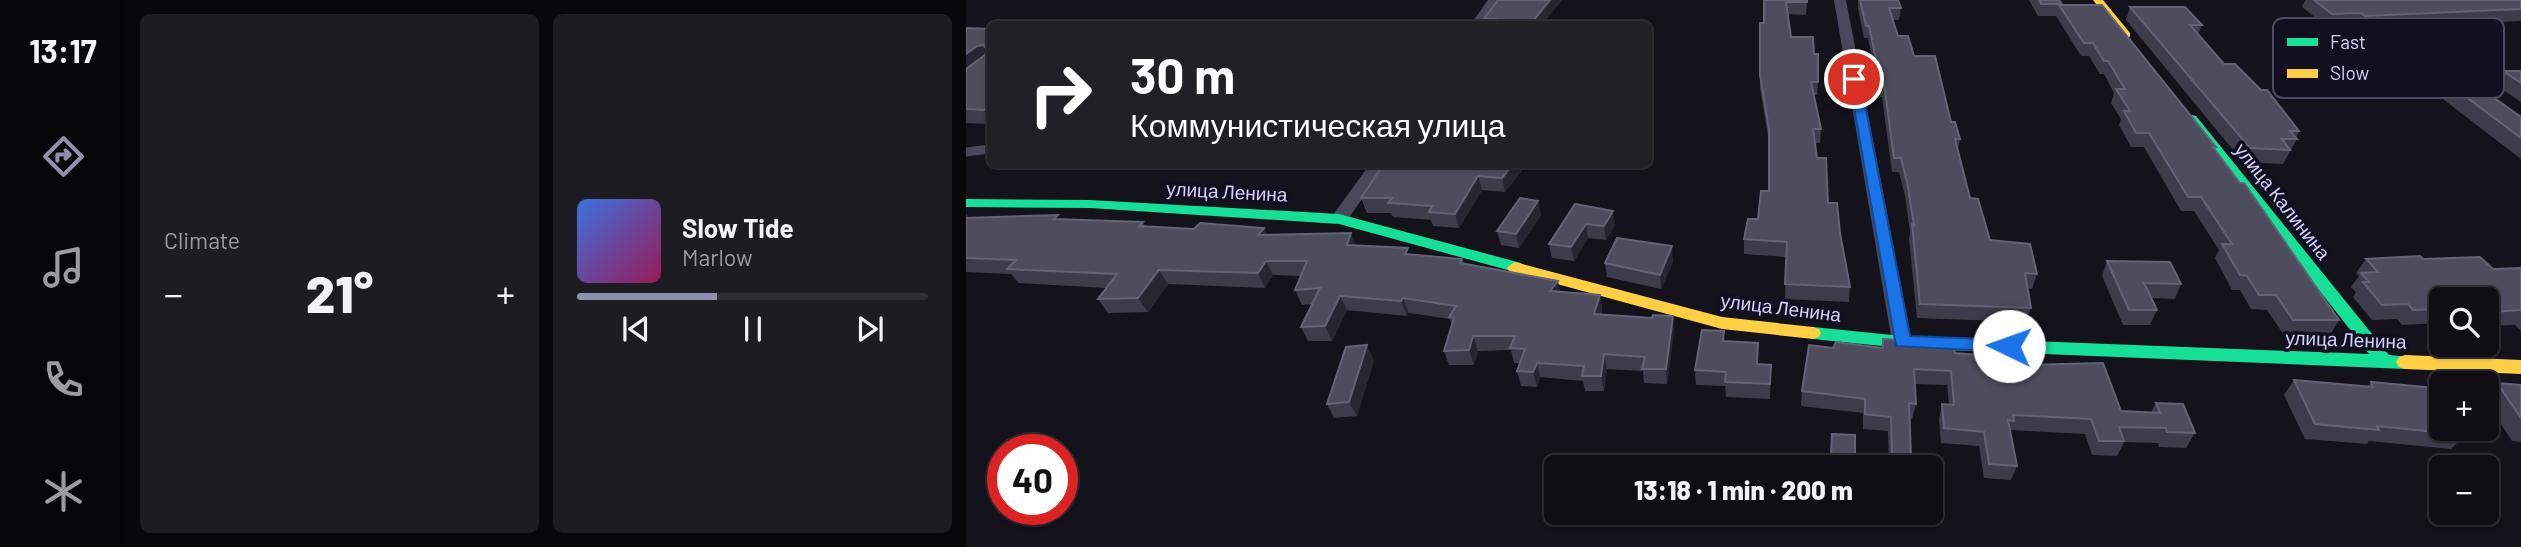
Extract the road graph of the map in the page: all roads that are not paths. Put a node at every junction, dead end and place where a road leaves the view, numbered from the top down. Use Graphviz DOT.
graph roads {
  1 [pos="1494,0"];
  2 [pos="1840,0"];
  3 [pos="2098,0"];
  4 [pos="1479,21"];
  5 [pos="2133,44"];
  6 [pos="2185,110"];
  7 [pos="987,149"];
  8 [pos="966,152"];
  9 [pos="1376,168"];
  10 [pos="966,203"];
  11 [pos="1339,219"];
  12 [pos="1902,342"];
  13 [pos="2384,361"];
  14 [pos="2521,367"];
  1 -- 4 [label="street"];
  2 -- 12 [label="street"];
  3 -- 5 [label="street"];
  6 -- 13 [label="street, улица Калинина"];
  7 -- 8 [label="lane"];
  9 -- 11 [label="street"];
  10 -- 11 [label="street, улица Ленина"];
  11 -- 12 [label="street, улица Ленина"];
  12 -- 13 [label="street, улица Ленина"];
  13 -- 14 [label="street, улица Ленина"];
}
